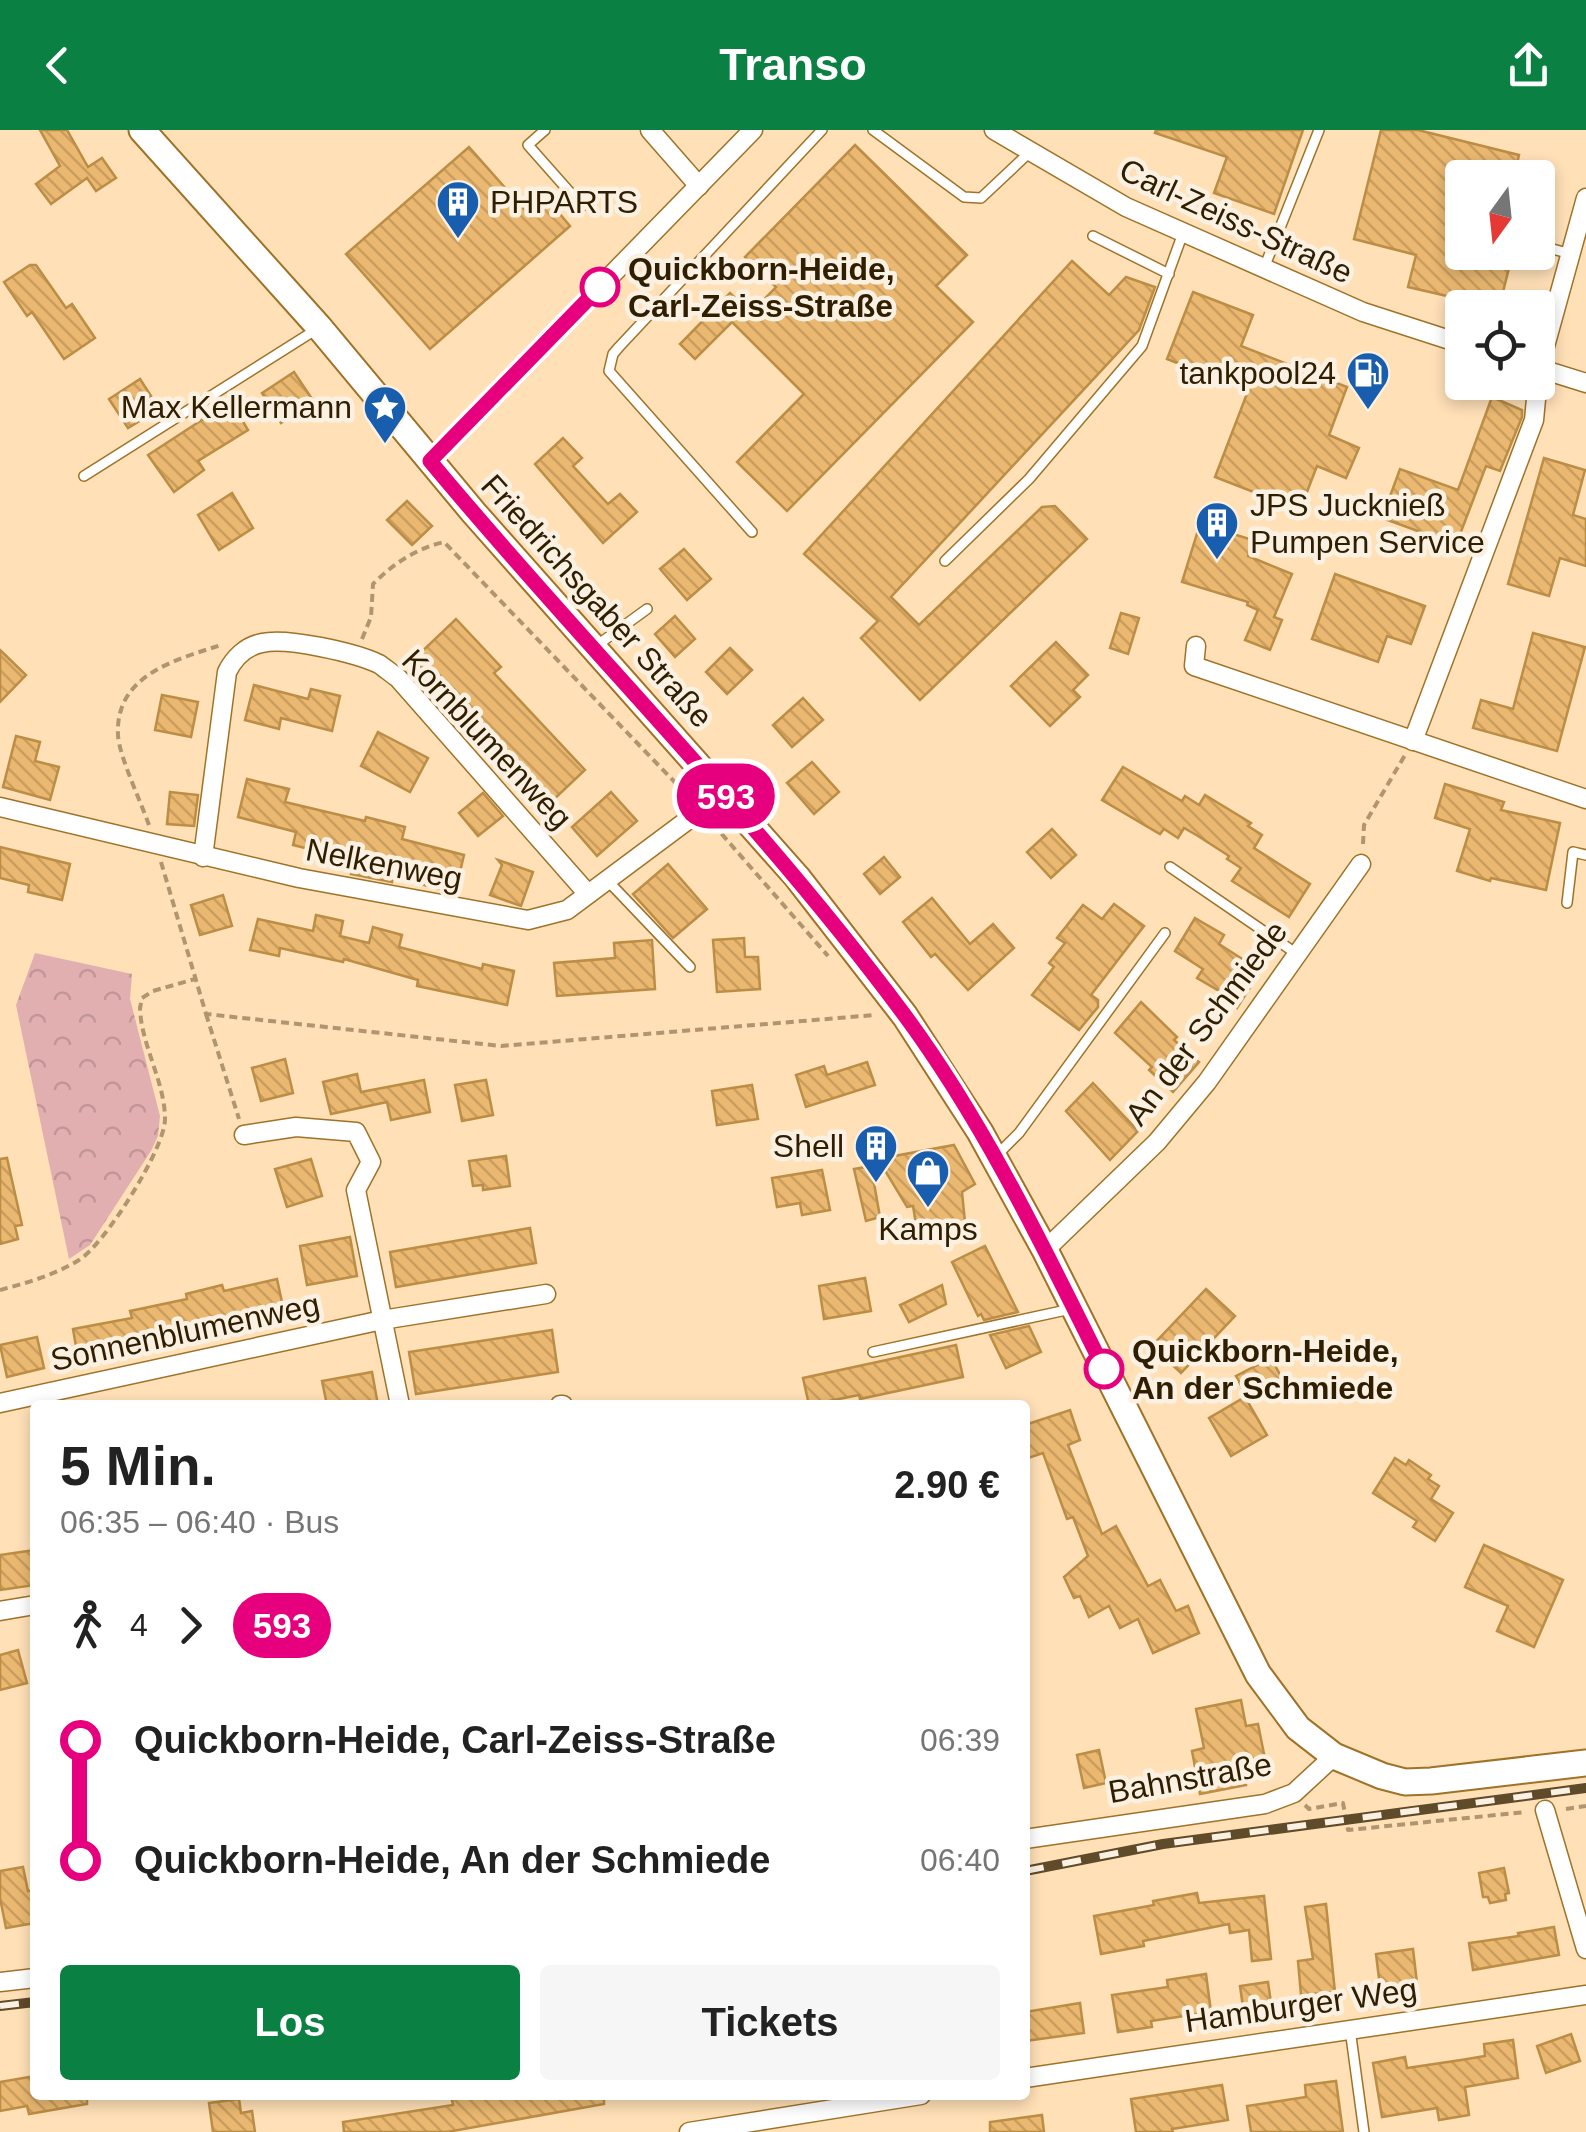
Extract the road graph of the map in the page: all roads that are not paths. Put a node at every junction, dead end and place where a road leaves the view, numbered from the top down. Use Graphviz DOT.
graph roads {
  1 [pos="142,130"];
  2 [pos="545,130"];
  3 [pos="650,130"];
  4 [pos="753,130"];
  5 [pos="822,130"];
  6 [pos="873,130"];
  7 [pos="994,130"];
  8 [pos="1318,130"];
  9 [pos="1030,151"];
  10 [pos="699,186"];
  11 [pos="1586,198"];
  12 [pos="582,206"];
  13 [pos="1184,233"];
  14 [pos="1093,236"];
  15 [pos="1555,250"];
  16 [pos="1571,254"];
  17 [pos="1264,268"];
  18 [pos="1168,274"];
  19 [pos="1555,309"];
  20 [pos="319,327"];
  21 [pos="1445,339"];
  22 [pos="1555,373"];
  23 [pos="1586,382"];
  24 [pos="1536,400"];
  25 [pos="430,461"];
  26 [pos="84,476"];
  27 [pos="752,532"];
  28 [pos="945,561"];
  29 [pos="648,609"];
  30 [pos="1196,646"];
  31 [pos="594,648"];
  32 [pos="1414,741"];
  33 [pos="724,793"];
  34 [pos="1586,799"];
  35 [pos="0,807"];
  36 [pos="1586,855"];
  37 [pos="204,857"];
  38 [pos="1361,864"];
  39 [pos="1170,867"];
  40 [pos="607,880"];
  41 [pos="588,894"];
  42 [pos="1566,903"];
  43 [pos="1165,933"];
  44 [pos="1297,954"];
  45 [pos="690,967"];
  46 [pos="244,1134"];
  47 [pos="994,1158"];
  48 [pos="1045,1250"];
  49 [pos="546,1294"];
  50 [pos="1074,1308"];
  51 [pos="382,1320"];
  52 [pos="873,1352"];
  53 [pos="399,1400"];
  54 [pos="0,1403"];
  55 [pos="30,1606"];
  56 [pos="0,1611"];
  57 [pos="1334,1756"];
  58 [pos="1586,1763"];
  59 [pos="1545,1810"];
  60 [pos="1030,1839"];
  61 [pos="1586,1949"];
  62 [pos="30,1979"];
  63 [pos="0,1982"];
  64 [pos="1586,1995"];
  65 [pos="1350,2029"];
  66 [pos="1030,2077"];
  67 [pos="893,2100"];
  68 [pos="729,2129"];
  69 [pos="689,2132"];
  70 [pos="1364,2132"];
  1 -- 20 [label="main road, Friedrichsgaber Straße"];
  2 -- 12 [label="lane"];
  3 -- 10 [label="street"];
  4 -- 10 [label="street"];
  5 -- 27 [label="lane"];
  6 -- 9 [label="lane"];
  7 -- 9 [label="street, Carl-Zeiss-Straße"];
  8 -- 17 [label="lane"];
  9 -- 13 [label="street, Carl-Zeiss-Straße"];
  10 -- 25 [label="street"];
  11 -- 16 [label="street"];
  13 -- 17 [label="street, Carl-Zeiss-Straße"];
  13 -- 18 [label="lane"];
  14 -- 18 [label="lane"];
  15 -- 16 [label="lane"];
  16 -- 19 [label="street"];
  17 -- 21 [label="street, Carl-Zeiss-Straße"];
  18 -- 28 [label="lane"];
  20 -- 25 [label="main road, Friedrichsgaber Straße"];
  20 -- 26 [label="lane"];
  22 -- 23 [label="street"];
  24 -- 32 [label="street"];
  25 -- 31 [label="main road, Friedrichsgaber Straße"];
  29 -- 31 [label="lane"];
  30 -- 32 [label="street"];
  31 -- 33 [label="main road, Friedrichsgaber Straße"];
  32 -- 34 [label="street"];
  33 -- 40 [label="street, Nelkenweg"];
  33 -- 47 [label="main road, Friedrichsgaber Straße"];
  35 -- 37 [label="street, Nelkenweg"];
  36 -- 42 [label="lane"];
  37 -- 41 [label="street, Nelkenweg"];
  37 -- 41 [label="street, Kornblumenweg"];
  38 -- 44 [label="street, An der Schmiede"];
  39 -- 44 [label="lane"];
  40 -- 41 [label="street, Nelkenweg"];
  40 -- 45 [label="lane"];
  43 -- 47 [label="lane"];
  44 -- 48 [label="street, An der Schmiede"];
  46 -- 51 [label="street"];
  47 -- 48 [label="main road, Friedrichsgaber Straße"];
  48 -- 50 [label="main road, Friedrichsgaber Straße"];
  49 -- 51 [label="street, Sonnenblumenweg"];
  50 -- 52 [label="lane"];
  50 -- 57 [label="main road, Friedrichsgaber Straße"];
  51 -- 53 [label="street"];
  51 -- 54 [label="street, Sonnenblumenweg"];
  55 -- 56 [label="street"];
  57 -- 58 [label="main road"];
  57 -- 60 [label="street, Bahnstraße"];
  59 -- 61 [label="street"];
  62 -- 63 [label="street"];
  64 -- 65 [label="street, Hamburger Weg"];
  65 -- 66 [label="street, Hamburger Weg"];
  65 -- 70 [label="lane"];
  67 -- 68 [label="street"];
  68 -- 69 [label="street"];
}
